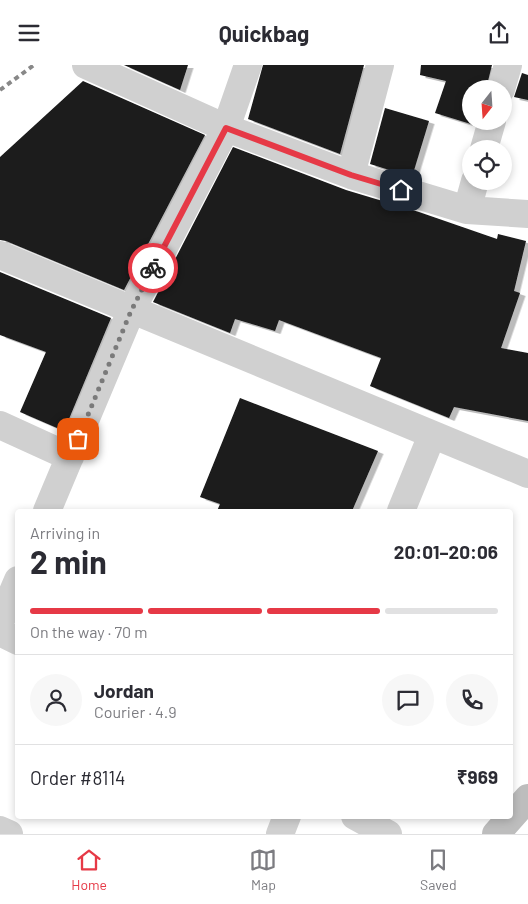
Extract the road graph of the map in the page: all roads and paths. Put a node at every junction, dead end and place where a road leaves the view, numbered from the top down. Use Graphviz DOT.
graph roads {
  1 [pos="86,65"];
  2 [pos="248,65"];
  3 [pos="380,65"];
  4 [pos="508,65"];
  5 [pos="504,80"];
  6 [pos="226,128"];
  7 [pos="351,175"];
  8 [pos="473,190"];
  9 [pos="467,210"];
  10 [pos="528,214"];
  11 [pos="0,255"];
  12 [pos="131,311"];
  13 [pos="0,425"];
  14 [pos="432,435"];
  15 [pos="70,457"];
  16 [pos="528,474"];
  17 [pos="48,509"];
  18 [pos="401,509"];
  19 [pos="15,587"];
  20 [pos="0,621"];
  21 [pos="0,632"];
  22 [pos="15,640"];
  23 [pos="528,798"];
  24 [pos="513,815"];
  25 [pos="286,819"];
  26 [pos="360,819"];
  27 [pos="509,819"];
  28 [pos="0,830"];
  29 [pos="9,834"];
  30 [pos="280,834"];
  31 [pos="388,834"];
  32 [pos="496,834"];
  1 -- 6 [label="street"];
  2 -- 6 [label="street"];
  3 -- 7 [label="street"];
  4 -- 5 [label="street"];
  6 -- 7 [label="street"];
  6 -- 12 [label="street"];
  7 -- 9 [label="street"];
  8 -- 9 [label="street"];
  9 -- 10 [label="street"];
  11 -- 12 [label="street"];
  12 -- 14 [label="street"];
  12 -- 15 [label="street"];
  13 -- 15 [label="street"];
  14 -- 16 [label="street"];
  14 -- 18 [label="street"];
  15 -- 17 [label="street"];
  19 -- 20 [label="street"];
  21 -- 22 [label="street"];
  23 -- 24 [label="main road"];
  25 -- 30 [label="street"];
  26 -- 31 [label="street"];
  27 -- 32 [label="main road"];
  28 -- 29 [label="street"];
}
